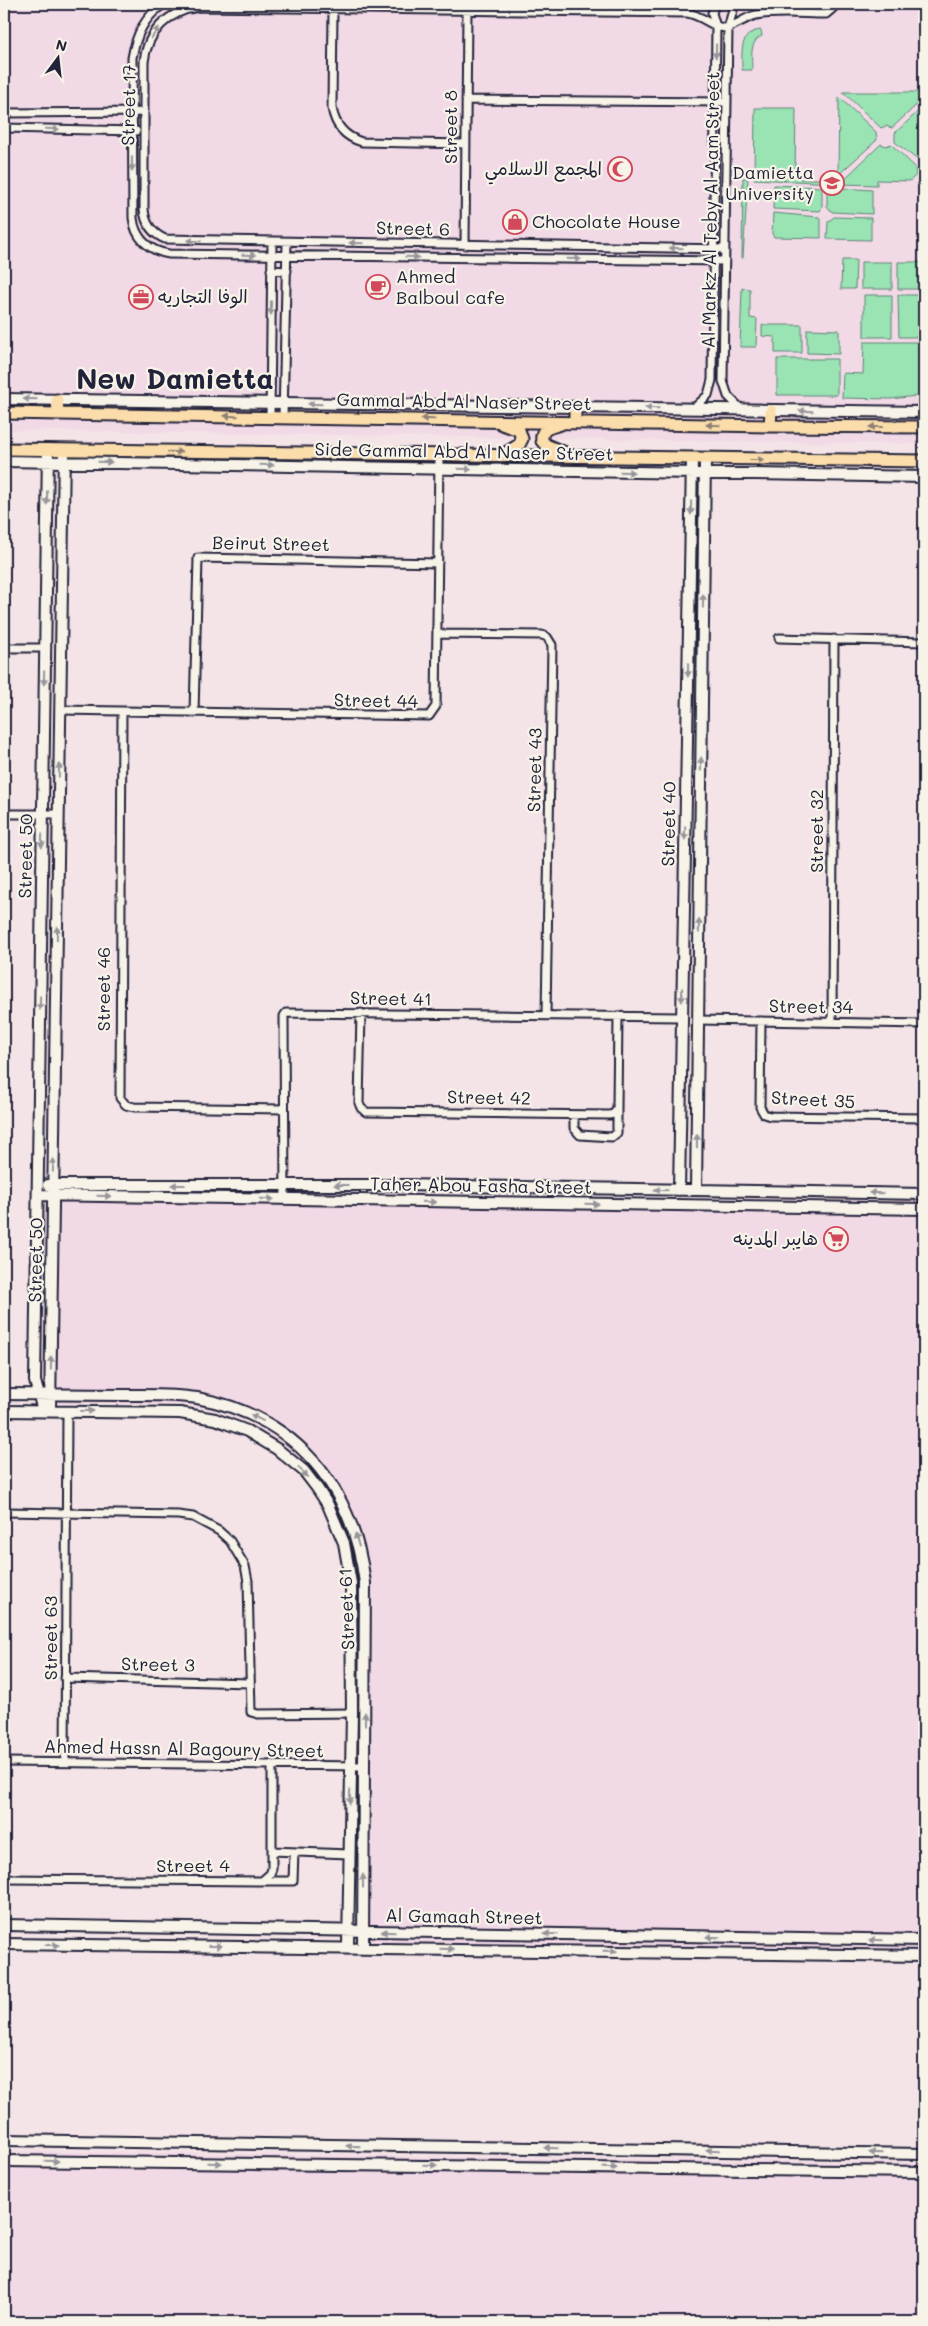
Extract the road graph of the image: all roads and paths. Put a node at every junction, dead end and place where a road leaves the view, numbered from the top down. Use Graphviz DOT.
graph roads {
  1 [pos="164,4"];
  2 [pos="715,4"];
  3 [pos="731,4"];
  4 [pos="832,4"];
  5 [pos="512,7"];
  6 [pos="532,7"];
  7 [pos="333,9"];
  8 [pos="467,10"];
  9 [pos="716,27"];
  10 [pos="728,28"];
  11 [pos="466,100"];
  12 [pos="715,102"];
  13 [pos="727,102"];
  14 [pos="132,112"];
  15 [pos="143,112"];
  16 [pos="4,113"];
  17 [pos="4,128"];
  18 [pos="132,131"];
  19 [pos="144,131"];
  20 [pos="466,144"];
  21 [pos="144,184"];
  22 [pos="132,218"];
  23 [pos="272,242"];
  24 [pos="287,242"];
  25 [pos="465,245"];
  26 [pos="510,245"];
  27 [pos="714,249"];
  28 [pos="725,249"];
  29 [pos="271,255"];
  30 [pos="287,256"];
  31 [pos="510,258"];
  32 [pos="714,261"];
  33 [pos="725,261"];
  34 [pos="271,270"];
  35 [pos="286,271"];
  36 [pos="4,399"];
  37 [pos="57,400"];
  38 [pos="270,404"];
  39 [pos="284,404"];
  40 [pos="575,407"];
  41 [pos="691,409"];
  42 [pos="744,410"];
  43 [pos="771,411"];
  44 [pos="924,412"];
  45 [pos="4,413"];
  46 [pos="58,413"];
  47 [pos="270,417"];
  48 [pos="283,417"];
  49 [pos="485,420"];
  50 [pos="571,422"];
  51 [pos="770,426"];
  52 [pos="924,427"];
  53 [pos="4,449"];
  54 [pos="48,455"];
  55 [pos="64,455"];
  56 [pos="439,456"];
  57 [pos="500,457"];
  58 [pos="575,457"];
  59 [pos="692,459"];
  60 [pos="705,460"];
  61 [pos="4,461"];
  62 [pos="924,461"];
  63 [pos="439,468"];
  64 [pos="691,473"];
  65 [pos="704,473"];
  66 [pos="924,477"];
  67 [pos="438,563"];
  68 [pos="437,634"];
  69 [pos="779,638"];
  70 [pos="834,639"];
  71 [pos="924,642"];
  72 [pos="4,648"];
  73 [pos="45,648"];
  74 [pos="60,710"];
  75 [pos="122,711"];
  76 [pos="194,713"];
  77 [pos="4,814"];
  78 [pos="42,814"];
  79 [pos="59,814"];
  80 [pos="361,1013"];
  81 [pos="546,1015"];
  82 [pos="618,1016"];
  83 [pos="682,1017"];
  84 [pos="698,1020"];
  85 [pos="761,1021"];
  86 [pos="832,1022"];
  87 [pos="924,1024"];
  88 [pos="617,1108"];
  89 [pos="284,1109"];
  90 [pos="574,1115"];
  91 [pos="924,1118"];
  92 [pos="285,1185"];
  93 [pos="38,1190"];
  94 [pos="53,1190"];
  95 [pos="679,1190"];
  96 [pos="696,1190"];
  97 [pos="924,1194"];
  98 [pos="285,1199"];
  99 [pos="924,1209"];
  100 [pos="4,1394"];
  101 [pos="38,1394"];
  102 [pos="50,1394"];
  103 [pos="4,1411"];
  104 [pos="47,1411"];
  105 [pos="67,1411"];
  106 [pos="4,1512"];
  107 [pos="66,1513"];
  108 [pos="365,1602"];
  109 [pos="352,1603"];
  110 [pos="66,1678"];
  111 [pos="250,1683"];
  112 [pos="352,1713"];
  113 [pos="4,1762"];
  114 [pos="65,1762"];
  115 [pos="272,1764"];
  116 [pos="350,1766"];
  117 [pos="364,1766"];
  118 [pos="272,1851"];
  119 [pos="294,1852"];
  120 [pos="349,1854"];
  121 [pos="4,1879"];
  122 [pos="262,1881"];
  123 [pos="4,1925"];
  124 [pos="348,1931"];
  125 [pos="363,1931"];
  126 [pos="778,1938"];
  127 [pos="924,1940"];
  128 [pos="4,1944"];
  129 [pos="348,1947"];
  130 [pos="363,1947"];
  131 [pos="778,1953"];
  132 [pos="924,1956"];
  133 [pos="4,2140"];
  134 [pos="382,2146"];
  135 [pos="400,2147"];
  136 [pos="924,2154"];
  137 [pos="4,2161"];
  138 [pos="382,2164"];
  139 [pos="399,2165"];
  140 [pos="924,2172"];
  1 -- 14 [label="street, Street 17"];
  2 -- 9 [label="street, Al Markz Al Teby Al Aam Street"];
  3 -- 10 [label="street, Al Markz Al Teby Al Aam Street"];
  4 -- 10 [label="street"];
  5 -- 6 [label="street, Street 17"];
  5 -- 8 [label="street, Street 17"];
  6 -- 9 [label="street, Street 17"];
  7 -- 8 [label="street, Street 17"];
  15 -- 7 [label="street, Street 17, one-way"];
  7 -- 20 [label="street"];
  8 -- 11 [label="street, Street 8"];
  9 -- 10 [label="street"];
  9 -- 12 [label="street, Al Markz Al Teby Al Aam Street, one-way"];
  10 -- 13 [label="street, Al Markz Al Teby Al Aam Street"];
  11 -- 12 [label="street"];
  11 -- 20 [label="street, Street 8"];
  12 -- 13 [label="street"];
  12 -- 27 [label="street, Al Markz Al Teby Al Aam Street"];
  13 -- 28 [label="street, Al Markz Al Teby Al Aam Street"];
  14 -- 15 [label="street"];
  14 -- 16 [label="street"];
  14 -- 18 [label="street, Street 17"];
  15 -- 19 [label="street, Street 17"];
  17 -- 18 [label="street, one-way"];
  18 -- 19 [label="street"];
  18 -- 22 [label="street, Street 17, one-way"];
  19 -- 21 [label="street, Street 17"];
  20 -- 25 [label="street, Street 8"];
  23 -- 21 [label="street, Street 6, one-way"];
  22 -- 29 [label="street, Street 6, one-way"];
  23 -- 24 [label="street, Street 6"];
  23 -- 29 [label="street"];
  25 -- 24 [label="street, Street 6, one-way"];
  24 -- 30 [label="street"];
  25 -- 26 [label="street, Street 6"];
  27 -- 26 [label="street, Street 6, one-way"];
  26 -- 31 [label="street"];
  27 -- 28 [label="street, Street 6"];
  27 -- 32 [label="street, Al Markz Al Teby Al Aam Street"];
  28 -- 33 [label="street, Al Markz Al Teby Al Aam Street"];
  29 -- 30 [label="street, Street 6"];
  29 -- 34 [label="street"];
  30 -- 31 [label="street, Street 6, one-way"];
  30 -- 35 [label="street"];
  31 -- 32 [label="street, Street 6, one-way"];
  32 -- 33 [label="street, Street 6"];
  32 -- 41 [label="street, Al Markz Al Teby Al Aam Street"];
  33 -- 42 [label="street, Al Markz Al Teby Al Aam Street"];
  34 -- 35 [label="street"];
  34 -- 38 [label="street, one-way"];
  35 -- 39 [label="street"];
  37 -- 36 [label="street, one-way"];
  37 -- 38 [label="street"];
  37 -- 46 [label="main road"];
  38 -- 39 [label="street"];
  38 -- 47 [label="street"];
  40 -- 39 [label="street, one-way"];
  39 -- 48 [label="street"];
  41 -- 40 [label="street, one-way"];
  40 -- 50 [label="main road"];
  41 -- 42 [label="street"];
  42 -- 43 [label="street"];
  44 -- 43 [label="street, one-way"];
  43 -- 51 [label="main road"];
  45 -- 46 [label="main road, Gammal Abd Al Naser Street"];
  47 -- 46 [label="main road, Gammal Abd Al Naser Street, one-way"];
  47 -- 48 [label="main road, Gammal Abd Al Naser Street"];
  49 -- 48 [label="main road, Gammal Abd Al Naser Street, one-way"];
  49 -- 50 [label="main road, Gammal Abd Al Naser Street"];
  49 -- 57 [label="main road"];
  51 -- 50 [label="main road, Gammal Abd Al Naser Street, one-way"];
  50 -- 58 [label="main road"];
  52 -- 51 [label="main road, Gammal Abd Al Naser Street, one-way"];
  53 -- 54 [label="main road"];
  54 -- 55 [label="main road"];
  54 -- 61 [label="street"];
  54 -- 73 [label="street, Street 50, one-way"];
  55 -- 56 [label="main road, one-way"];
  55 -- 63 [label="street, Side Gammal Abd Al Naser Street, one-way"];
  55 -- 74 [label="street, Street 50"];
  56 -- 57 [label="main road"];
  56 -- 63 [label="street, Street 44"];
  57 -- 58 [label="main road"];
  58 -- 59 [label="main road"];
  59 -- 60 [label="main road"];
  59 -- 64 [label="street, Street 40"];
  60 -- 62 [label="main road, one-way"];
  60 -- 65 [label="street, Street 40"];
  63 -- 64 [label="street, Side Gammal Abd Al Naser Street, one-way"];
  63 -- 67 [label="street, Street 44"];
  64 -- 65 [label="street, Side Gammal Abd Al Naser Street"];
  64 -- 83 [label="street, Street 40, one-way"];
  65 -- 66 [label="street, Side Gammal Abd Al Naser Street"];
  84 -- 65 [label="street, Street 40, one-way"];
  67 -- 68 [label="street, Street 44"];
  67 -- 76 [label="street, Beirut Street"];
  68 -- 76 [label="street, Street 44"];
  68 -- 81 [label="street, Street 43"];
  69 -- 70 [label="street"];
  70 -- 71 [label="street"];
  70 -- 86 [label="street, Street 32"];
  72 -- 73 [label="street"];
  73 -- 78 [label="street, Street 50, one-way"];
  74 -- 75 [label="street, Street 44"];
  79 -- 74 [label="street, Street 50, one-way"];
  75 -- 76 [label="street, Street 44"];
  75 -- 89 [label="street, Street 46"];
  77 -- 78 [label="street"];
  78 -- 79 [label="street"];
  78 -- 93 [label="street, Street 50, one-way"];
  94 -- 79 [label="street, Street 50, one-way"];
  80 -- 81 [label="street, Street 41"];
  80 -- 89 [label="street, Street 41"];
  80 -- 90 [label="street, Street 42"];
  81 -- 82 [label="street, Street 41"];
  82 -- 83 [label="street, Street 41"];
  82 -- 88 [label="street"];
  83 -- 95 [label="street, Street 40"];
  84 -- 85 [label="street, Street 34"];
  96 -- 84 [label="street, Street 40, one-way"];
  85 -- 86 [label="street, Street 34"];
  85 -- 91 [label="street, Street 35"];
  86 -- 87 [label="street, Street 34"];
  88 -- 90 [label="street, Street 42"];
  88 -- 90 [label="street"];
  89 -- 92 [label="street, Street 41"];
  92 -- 94 [label="street, Taher Abou Fasha Street, one-way"];
  95 -- 92 [label="street, Taher Abou Fasha Street, one-way"];
  92 -- 98 [label="street, Street 41"];
  93 -- 94 [label="street, Taher Abou Fasha Street"];
  93 -- 101 [label="street, Street 50"];
  94 -- 98 [label="street, Taher Abou Fasha Street, one-way"];
  102 -- 94 [label="street, Street 50, one-way"];
  95 -- 96 [label="street, Taher Abou Fasha Street"];
  97 -- 96 [label="street, Taher Abou Fasha Street, one-way"];
  98 -- 99 [label="street, Taher Abou Fasha Street, one-way"];
  100 -- 101 [label="street, Street 61"];
  101 -- 102 [label="street, Street 61"];
  101 -- 104 [label="street, Street 50"];
  102 -- 104 [label="street, Street 50"];
  108 -- 102 [label="street, Street 61, one-way"];
  103 -- 104 [label="street, Street 61"];
  104 -- 105 [label="street, Street 61"];
  105 -- 107 [label="street, Street 63"];
  105 -- 109 [label="street, Street 61, one-way"];
  106 -- 107 [label="street"];
  107 -- 110 [label="street, Street 63"];
  107 -- 111 [label="street"];
  108 -- 109 [label="street"];
  117 -- 108 [label="street, Street 61, one-way"];
  109 -- 112 [label="street, Street 61"];
  110 -- 111 [label="street, Street 3"];
  110 -- 114 [label="street, Street 63"];
  111 -- 112 [label="street"];
  112 -- 116 [label="street, Street 61"];
  113 -- 114 [label="street, Ahmed Hassn Al Bagoury Street"];
  114 -- 115 [label="street, Ahmed Hassn Al Bagoury Street"];
  115 -- 116 [label="street, Ahmed Hassn Al Bagoury Street"];
  115 -- 118 [label="street"];
  116 -- 117 [label="street, Ahmed Hassn Al Bagoury Street"];
  116 -- 120 [label="street, Street 61, one-way"];
  125 -- 117 [label="street, Street 61, one-way"];
  118 -- 119 [label="street"];
  118 -- 122 [label="street"];
  119 -- 120 [label="street"];
  119 -- 122 [label="street, Street 4"];
  120 -- 124 [label="street, Street 61"];
  121 -- 122 [label="street, Street 4"];
  123 -- 124 [label="street, Al Gamaah Street"];
  124 -- 125 [label="street, Al Gamaah Street"];
  124 -- 129 [label="street, Street 61"];
  126 -- 125 [label="street, Al Gamaah Street, one-way"];
  125 -- 130 [label="street, Street 61"];
  127 -- 126 [label="street, Al Gamaah Street, one-way"];
  126 -- 131 [label="street"];
  128 -- 129 [label="street, Al Gamaah Street, one-way"];
  129 -- 130 [label="street, Al Gamaah Street"];
  130 -- 131 [label="street, Al Gamaah Street, one-way"];
  131 -- 132 [label="street, Al Gamaah Street"];
  134 -- 133 [label="street, one-way"];
  134 -- 135 [label="street"];
  134 -- 138 [label="street"];
  136 -- 135 [label="street, one-way"];
  135 -- 139 [label="street"];
  137 -- 138 [label="street, one-way"];
  138 -- 139 [label="street"];
  139 -- 140 [label="street, one-way"];
}
